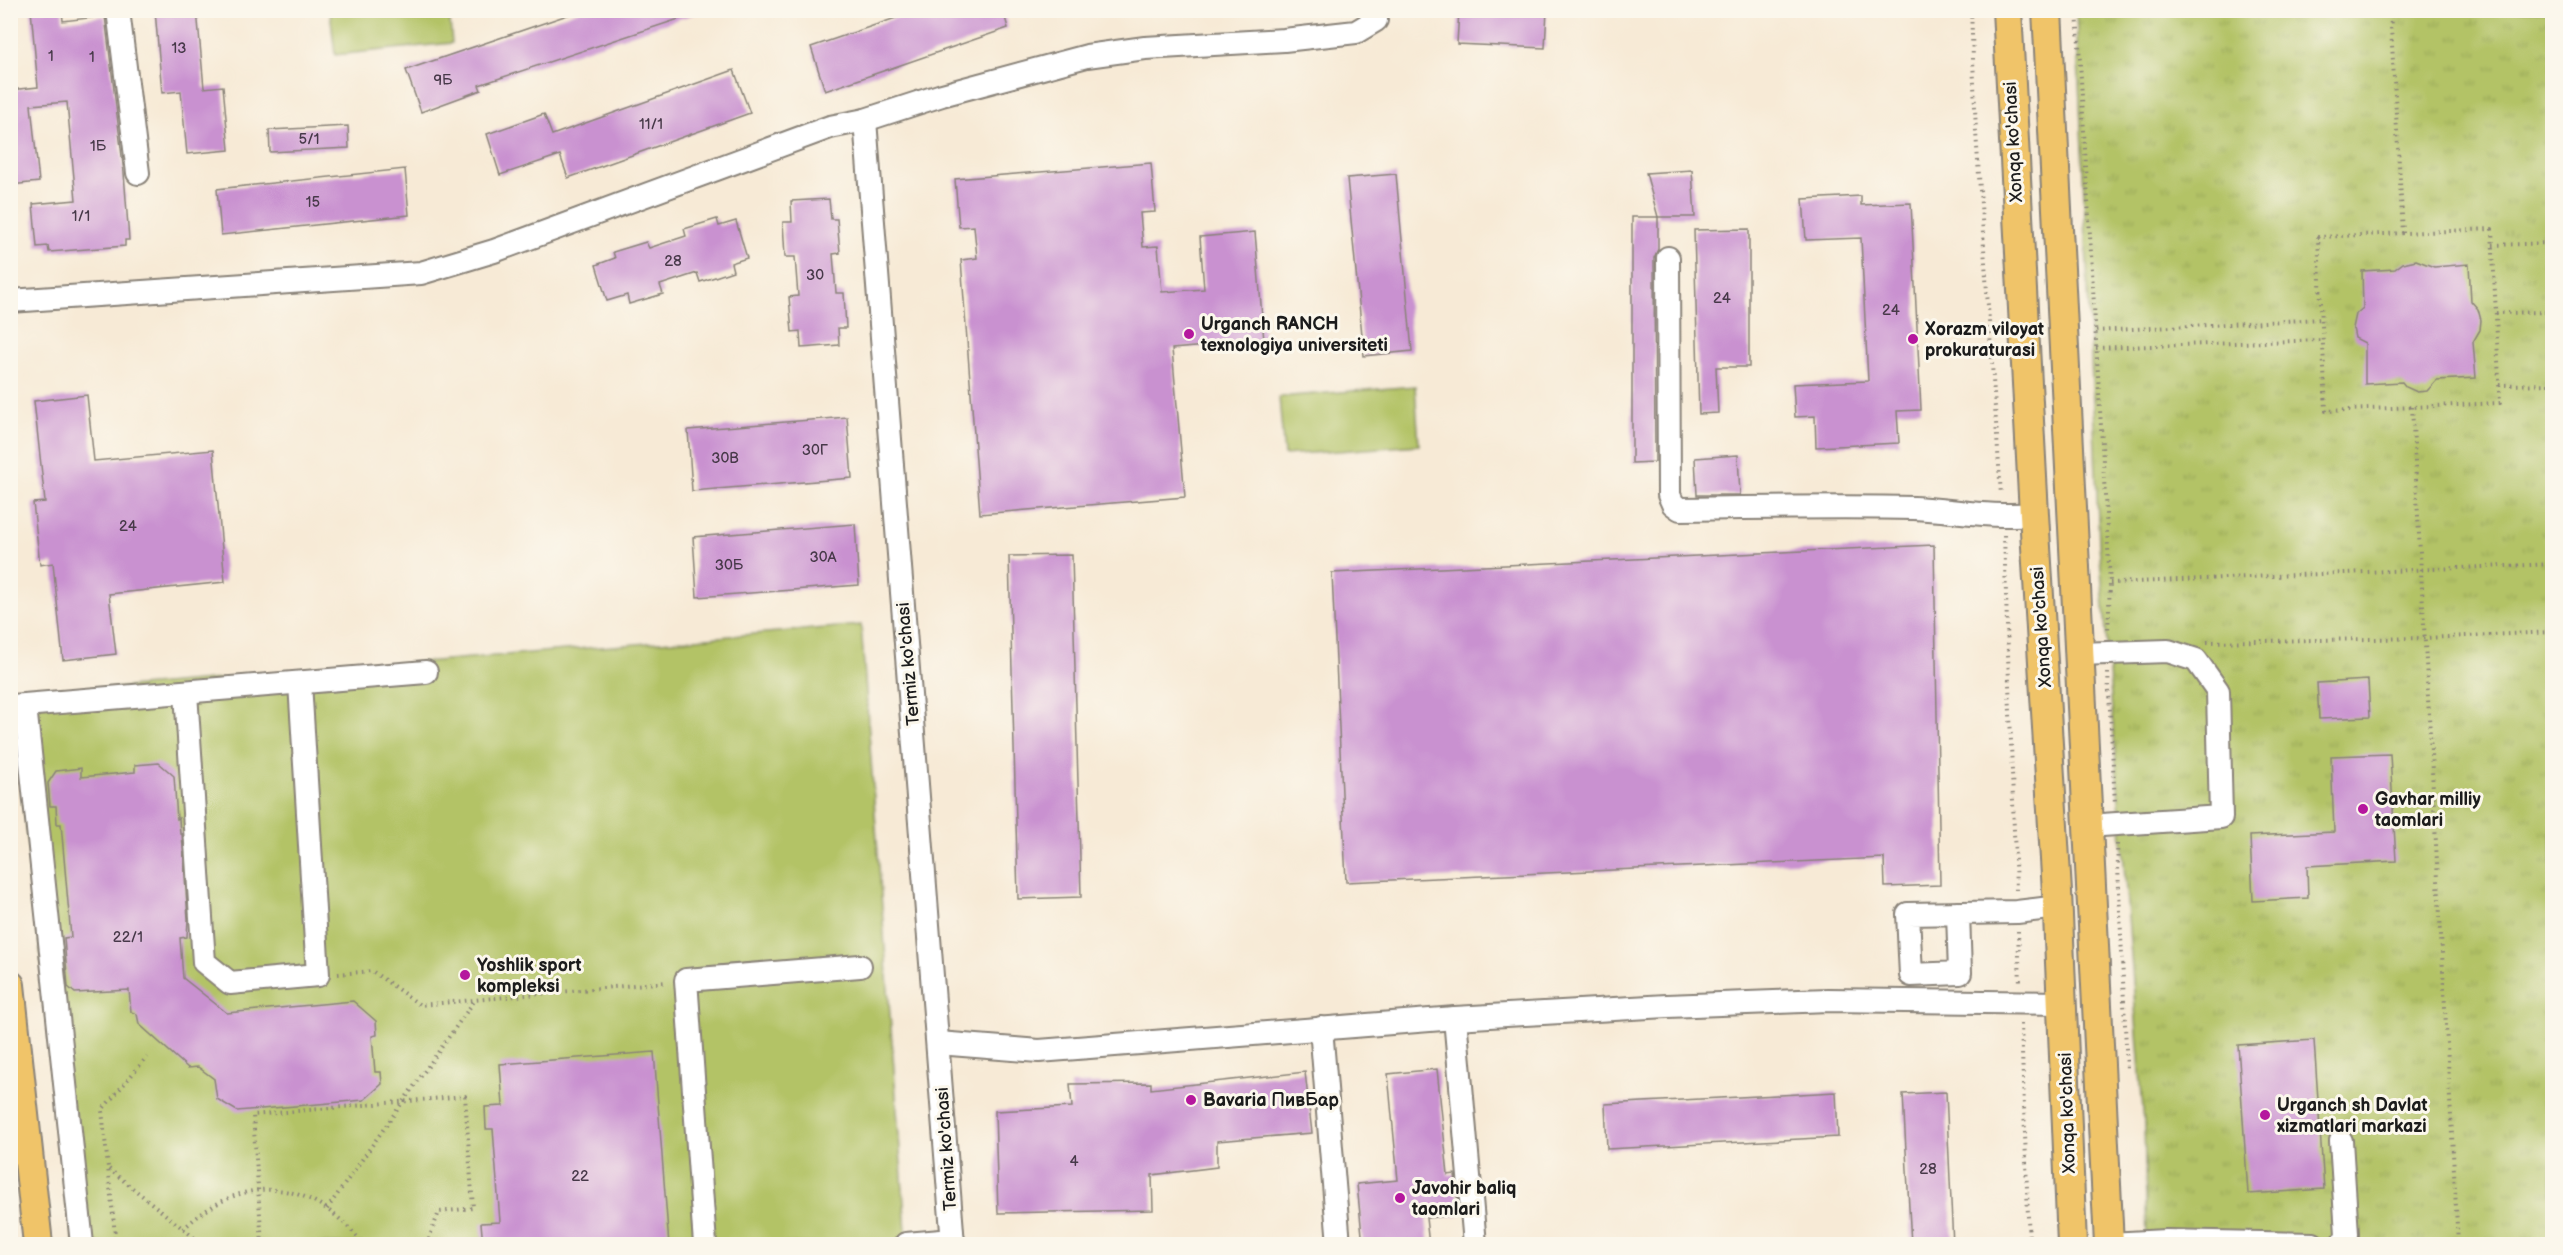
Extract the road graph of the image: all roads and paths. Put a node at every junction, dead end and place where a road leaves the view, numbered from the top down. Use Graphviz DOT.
graph roads {
  1 [pos="118,10"];
  2 [pos="1373,10"];
  3 [pos="1971,10"];
  4 [pos="2007,10"];
  5 [pos="2047,10"];
  6 [pos="2077,10"];
  7 [pos="2390,10"];
  8 [pos="2052,114"];
  9 [pos="2012,118"];
  10 [pos="865,120"];
  11 [pos="138,173"];
  12 [pos="2403,233"];
  13 [pos="2553,243"];
  14 [pos="2493,245"];
  15 [pos="1668,258"];
  16 [pos="10,301"];
  17 [pos="2553,312"];
  18 [pos="2496,313"];
  19 [pos="2322,319"];
  20 [pos="2096,330"];
  21 [pos="2322,340"];
  22 [pos="2096,348"];
  23 [pos="2553,384"];
  24 [pos="2499,385"];
  25 [pos="2412,407"];
  26 [pos="2003,514"];
  27 [pos="2034,514"];
  28 [pos="2553,564"];
  29 [pos="2421,570"];
  30 [pos="2110,583"];
  31 [pos="2553,632"];
  32 [pos="2425,638"];
  33 [pos="2201,642"];
  34 [pos="2078,654"];
  35 [pos="2106,654"];
  36 [pos="426,672"];
  37 [pos="300,682"];
  38 [pos="186,693"];
  39 [pos="18,706"];
  40 [pos="2116,824"];
  41 [pos="2087,826"];
  42 [pos="2090,890"];
  43 [pos="2057,900"];
  44 [pos="2017,912"];
  45 [pos="1958,913"];
  46 [pos="860,966"];
  47 [pos="318,975"];
  48 [pos="686,980"];
  49 [pos="10,985"];
  50 [pos="476,999"];
  51 [pos="2020,1002"];
  52 [pos="2062,1003"];
  53 [pos="1455,1018"];
  54 [pos="1321,1028"];
  55 [pos="938,1043"];
  56 [pos="147,1057"];
  57 [pos="2127,1075"];
  58 [pos="404,1101"];
  59 [pos="2341,1142"];
  60 [pos="108,1169"];
  61 [pos="258,1190"];
  62 [pos="327,1209"];
  63 [pos="183,1229"];
  64 [pos="953,1242"];
  65 [pos="2109,1244"];
  66 [pos="38,1245"];
  67 [pos="82,1245"];
  68 [pos="116,1245"];
  69 [pos="202,1245"];
  70 [pos="262,1245"];
  71 [pos="363,1245"];
  72 [pos="427,1245"];
  73 [pos="705,1245"];
  74 [pos="906,1245"];
  75 [pos="1340,1245"];
  76 [pos="1475,1245"];
  77 [pos="2029,1245"];
  78 [pos="2072,1245"];
  79 [pos="2313,1245"];
  80 [pos="2341,1245"];
  81 [pos="2458,1245"];
  1 -- 11 [label="street"];
  2 -- 10 [label="street"];
  3 -- 26 [label="path"];
  4 -- 9 [label="main road, Xonqa ko'chasi"];
  5 -- 8 [label="main road, Xonqa ko'chasi"];
  6 -- 20 [label="path"];
  7 -- 12 [label="path"];
  8 -- 9 [label="main road"];
  8 -- 34 [label="main road, Xonqa ko'chasi"];
  9 -- 27 [label="main road, Xonqa ko'chasi"];
  10 -- 16 [label="street"];
  10 -- 55 [label="street, Termiz ko'chasi"];
  12 -- 14 [label="path"];
  12 -- 19 [label="path"];
  13 -- 14 [label="path"];
  14 -- 18 [label="path"];
  15 -- 26 [label="street"];
  17 -- 18 [label="path"];
  18 -- 24 [label="path"];
  19 -- 20 [label="path"];
  19 -- 21 [label="path"];
  20 -- 22 [label="path"];
  21 -- 22 [label="path"];
  21 -- 25 [label="path"];
  22 -- 30 [label="path"];
  23 -- 24 [label="path"];
  24 -- 25 [label="path"];
  25 -- 29 [label="path"];
  26 -- 27 [label="street"];
  26 -- 44 [label="path"];
  27 -- 43 [label="main road, Xonqa ko'chasi"];
  28 -- 29 [label="path"];
  29 -- 30 [label="path"];
  29 -- 32 [label="path"];
  30 -- 35 [label="path"];
  31 -- 32 [label="path"];
  32 -- 33 [label="path"];
  32 -- 81 [label="path"];
  34 -- 35 [label="street"];
  34 -- 41 [label="main road, Xonqa ko'chasi"];
  35 -- 40 [label="path"];
  35 -- 40 [label="street"];
  36 -- 37 [label="street"];
  37 -- 38 [label="street"];
  37 -- 47 [label="street"];
  38 -- 39 [label="street"];
  38 -- 47 [label="street"];
  39 -- 67 [label="street"];
  40 -- 41 [label="street"];
  40 -- 57 [label="path"];
  41 -- 42 [label="main road, Xonqa ko'chasi"];
  42 -- 43 [label="main road"];
  42 -- 65 [label="main road, Xonqa ko'chasi"];
  43 -- 44 [label="street"];
  43 -- 52 [label="main road, Xonqa ko'chasi"];
  44 -- 45 [label="street"];
  44 -- 51 [label="path"];
  46 -- 48 [label="street"];
  47 -- 50 [label="path"];
  48 -- 50 [label="path"];
  48 -- 73 [label="street"];
  49 -- 66 [label="main road"];
  50 -- 58 [label="path"];
  51 -- 52 [label="street"];
  51 -- 53 [label="street"];
  51 -- 77 [label="path"];
  52 -- 78 [label="main road, Xonqa ko'chasi"];
  53 -- 54 [label="street"];
  53 -- 76 [label="street"];
  54 -- 55 [label="street"];
  54 -- 75 [label="street"];
  55 -- 64 [label="street, Termiz ko'chasi"];
  56 -- 60 [label="path"];
  58 -- 61 [label="path"];
  58 -- 62 [label="path"];
  58 -- 72 [label="path"];
  59 -- 80 [label="street"];
  60 -- 63 [label="path"];
  60 -- 68 [label="path"];
  61 -- 62 [label="path"];
  61 -- 63 [label="path"];
  61 -- 70 [label="path"];
  62 -- 71 [label="path"];
  63 -- 69 [label="path"];
  64 -- 74 [label="street"];
  65 -- 79 [label="street"];
}
